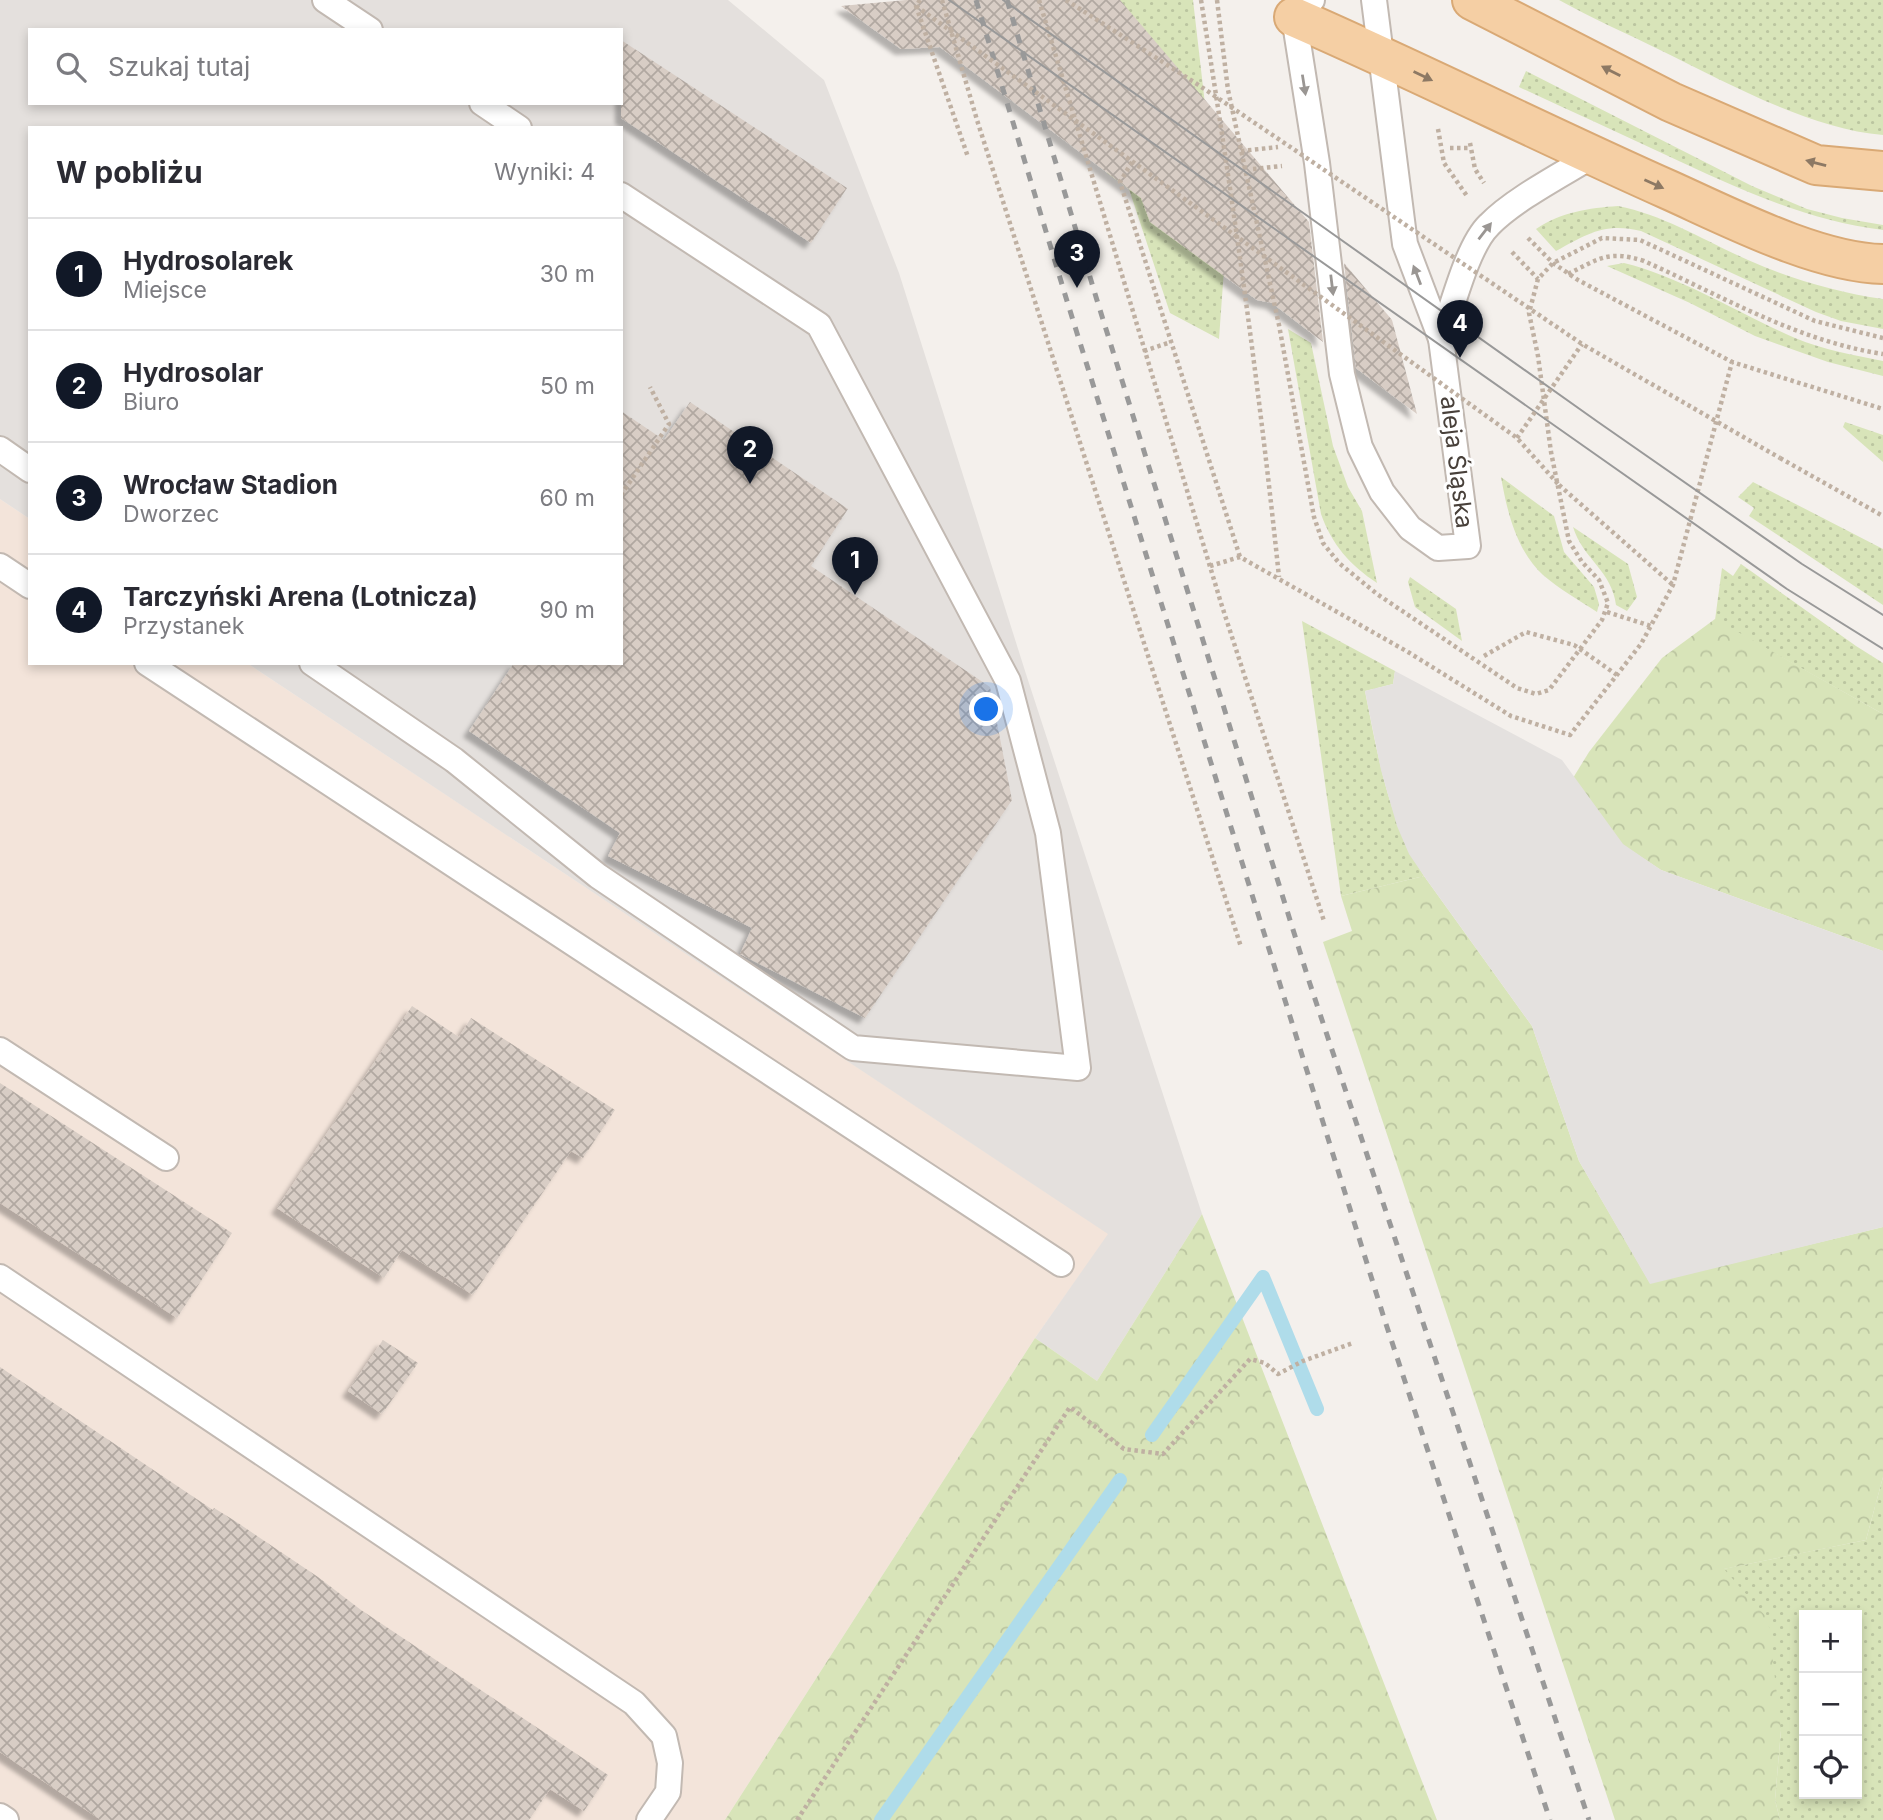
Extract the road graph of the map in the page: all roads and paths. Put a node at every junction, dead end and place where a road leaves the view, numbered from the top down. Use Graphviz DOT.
graph roads {
  1 [pos="325,0"];
  2 [pos="920,0"];
  3 [pos="942,0"];
  4 [pos="1039,0"];
  5 [pos="1066,0"];
  6 [pos="1201,0"];
  7 [pos="1217,0"];
  8 [pos="1374,0"];
  9 [pos="1472,0"];
  10 [pos="915,6"];
  11 [pos="1303,8"];
  12 [pos="367,28"];
  13 [pos="1381,55"];
  14 [pos="485,105"];
  15 [pos="1442,120"];
  16 [pos="516,126"];
  17 [pos="1472,130"];
  18 [pos="1270,148"];
  19 [pos="1450,148"];
  20 [pos="1470,148"];
  21 [pos="1241,151"];
  22 [pos="1592,156"];
  23 [pos="968,157"];
  24 [pos="1132,162"];
  25 [pos="1238,171"];
  26 [pos="1883,171"];
  27 [pos="1229,172"];
  28 [pos="1485,184"];
  29 [pos="623,196"];
  30 [pos="1469,198"];
  31 [pos="1524,234"];
  32 [pos="1553,263"];
  33 [pos="1883,264"];
  34 [pos="1568,274"];
  35 [pos="1883,338"];
  36 [pos="1441,339"];
  37 [pos="1171,342"];
  38 [pos="1582,344"];
  39 [pos="1144,351"];
  40 [pos="1883,354"];
  41 [pos="1732,362"];
  42 [pos="650,387"];
  43 [pos="1883,409"];
  44 [pos="1517,438"];
  45 [pos="0,449"];
  46 [pos="28,469"];
  47 [pos="623,492"];
  48 [pos="1883,516"];
  49 [pos="1240,557"];
  50 [pos="0,566"];
  51 [pos="1210,566"];
  52 [pos="1279,578"];
  53 [pos="28,585"];
  54 [pos="1672,585"];
  55 [pos="1606,612"];
  56 [pos="1651,626"];
  57 [pos="1581,650"];
  58 [pos="1485,656"];
  59 [pos="150,665"];
  60 [pos="315,665"];
  61 [pos="1617,675"];
  62 [pos="1324,921"];
  63 [pos="1241,947"];
  64 [pos="0,1050"];
  65 [pos="166,1157"];
  66 [pos="1061,1264"];
  67 [pos="0,1276"];
  68 [pos="1353,1343"];
  69 [pos="0,1816"];
  70 [pos="6,1820"];
  71 [pos="649,1820"];
  72 [pos="797,1820"];
  1 -- 12 [label="lane"];
  2 -- 10 [label="path, bridge"];
  3 -- 63 [label="path"];
  4 -- 39 [label="path"];
  5 -- 38 [label="path, bridge"];
  6 -- 27 [label="path"];
  7 -- 21 [label="path"];
  8 -- 13 [label="lane, aleja Śląska"];
  26 -- 9 [label="main road, one-way"];
  10 -- 23 [label="path"];
  10 -- 24 [label="path, bridge"];
  11 -- 13 [label="main road"];
  11 -- 36 [label="lane, aleja Śląska, one-way"];
  13 -- 22 [label="main road, one-way"];
  36 -- 13 [label="lane, aleja Śląska, one-way"];
  14 -- 16 [label="lane"];
  15 -- 30 [label="path"];
  17 -- 20 [label="path"];
  18 -- 21 [label="path"];
  19 -- 20 [label="path"];
  20 -- 28 [label="path"];
  21 -- 57 [label="path"];
  22 -- 33 [label="main road, one-way"];
  36 -- 22 [label="lane, one-way"];
  24 -- 37 [label="path"];
  24 -- 44 [label="path, bridge"];
  25 -- 27 [label="path"];
  27 -- 52 [label="path"];
  29 -- 60 [label="lane"];
  31 -- 32 [label="path"];
  32 -- 34 [label="path"];
  32 -- 35 [label="path"];
  32 -- 55 [label="path"];
  34 -- 40 [label="path"];
  34 -- 41 [label="path"];
  37 -- 39 [label="path"];
  37 -- 49 [label="path"];
  38 -- 44 [label="path, bridge"];
  38 -- 48 [label="path, bridge"];
  39 -- 51 [label="path"];
  41 -- 43 [label="path"];
  41 -- 54 [label="path"];
  42 -- 47 [label="path"];
  44 -- 54 [label="path, bridge"];
  45 -- 46 [label="lane"];
  49 -- 51 [label="path"];
  49 -- 52 [label="path"];
  50 -- 53 [label="lane"];
  51 -- 62 [label="path"];
  52 -- 61 [label="path"];
  54 -- 56 [label="path"];
  55 -- 56 [label="path"];
  55 -- 57 [label="path"];
  56 -- 61 [label="path"];
  57 -- 58 [label="path"];
  57 -- 61 [label="path"];
  59 -- 66 [label="lane"];
  64 -- 65 [label="lane"];
  67 -- 71 [label="lane"];
  68 -- 72 [label="path"];
  69 -- 70 [label="lane"];
}
